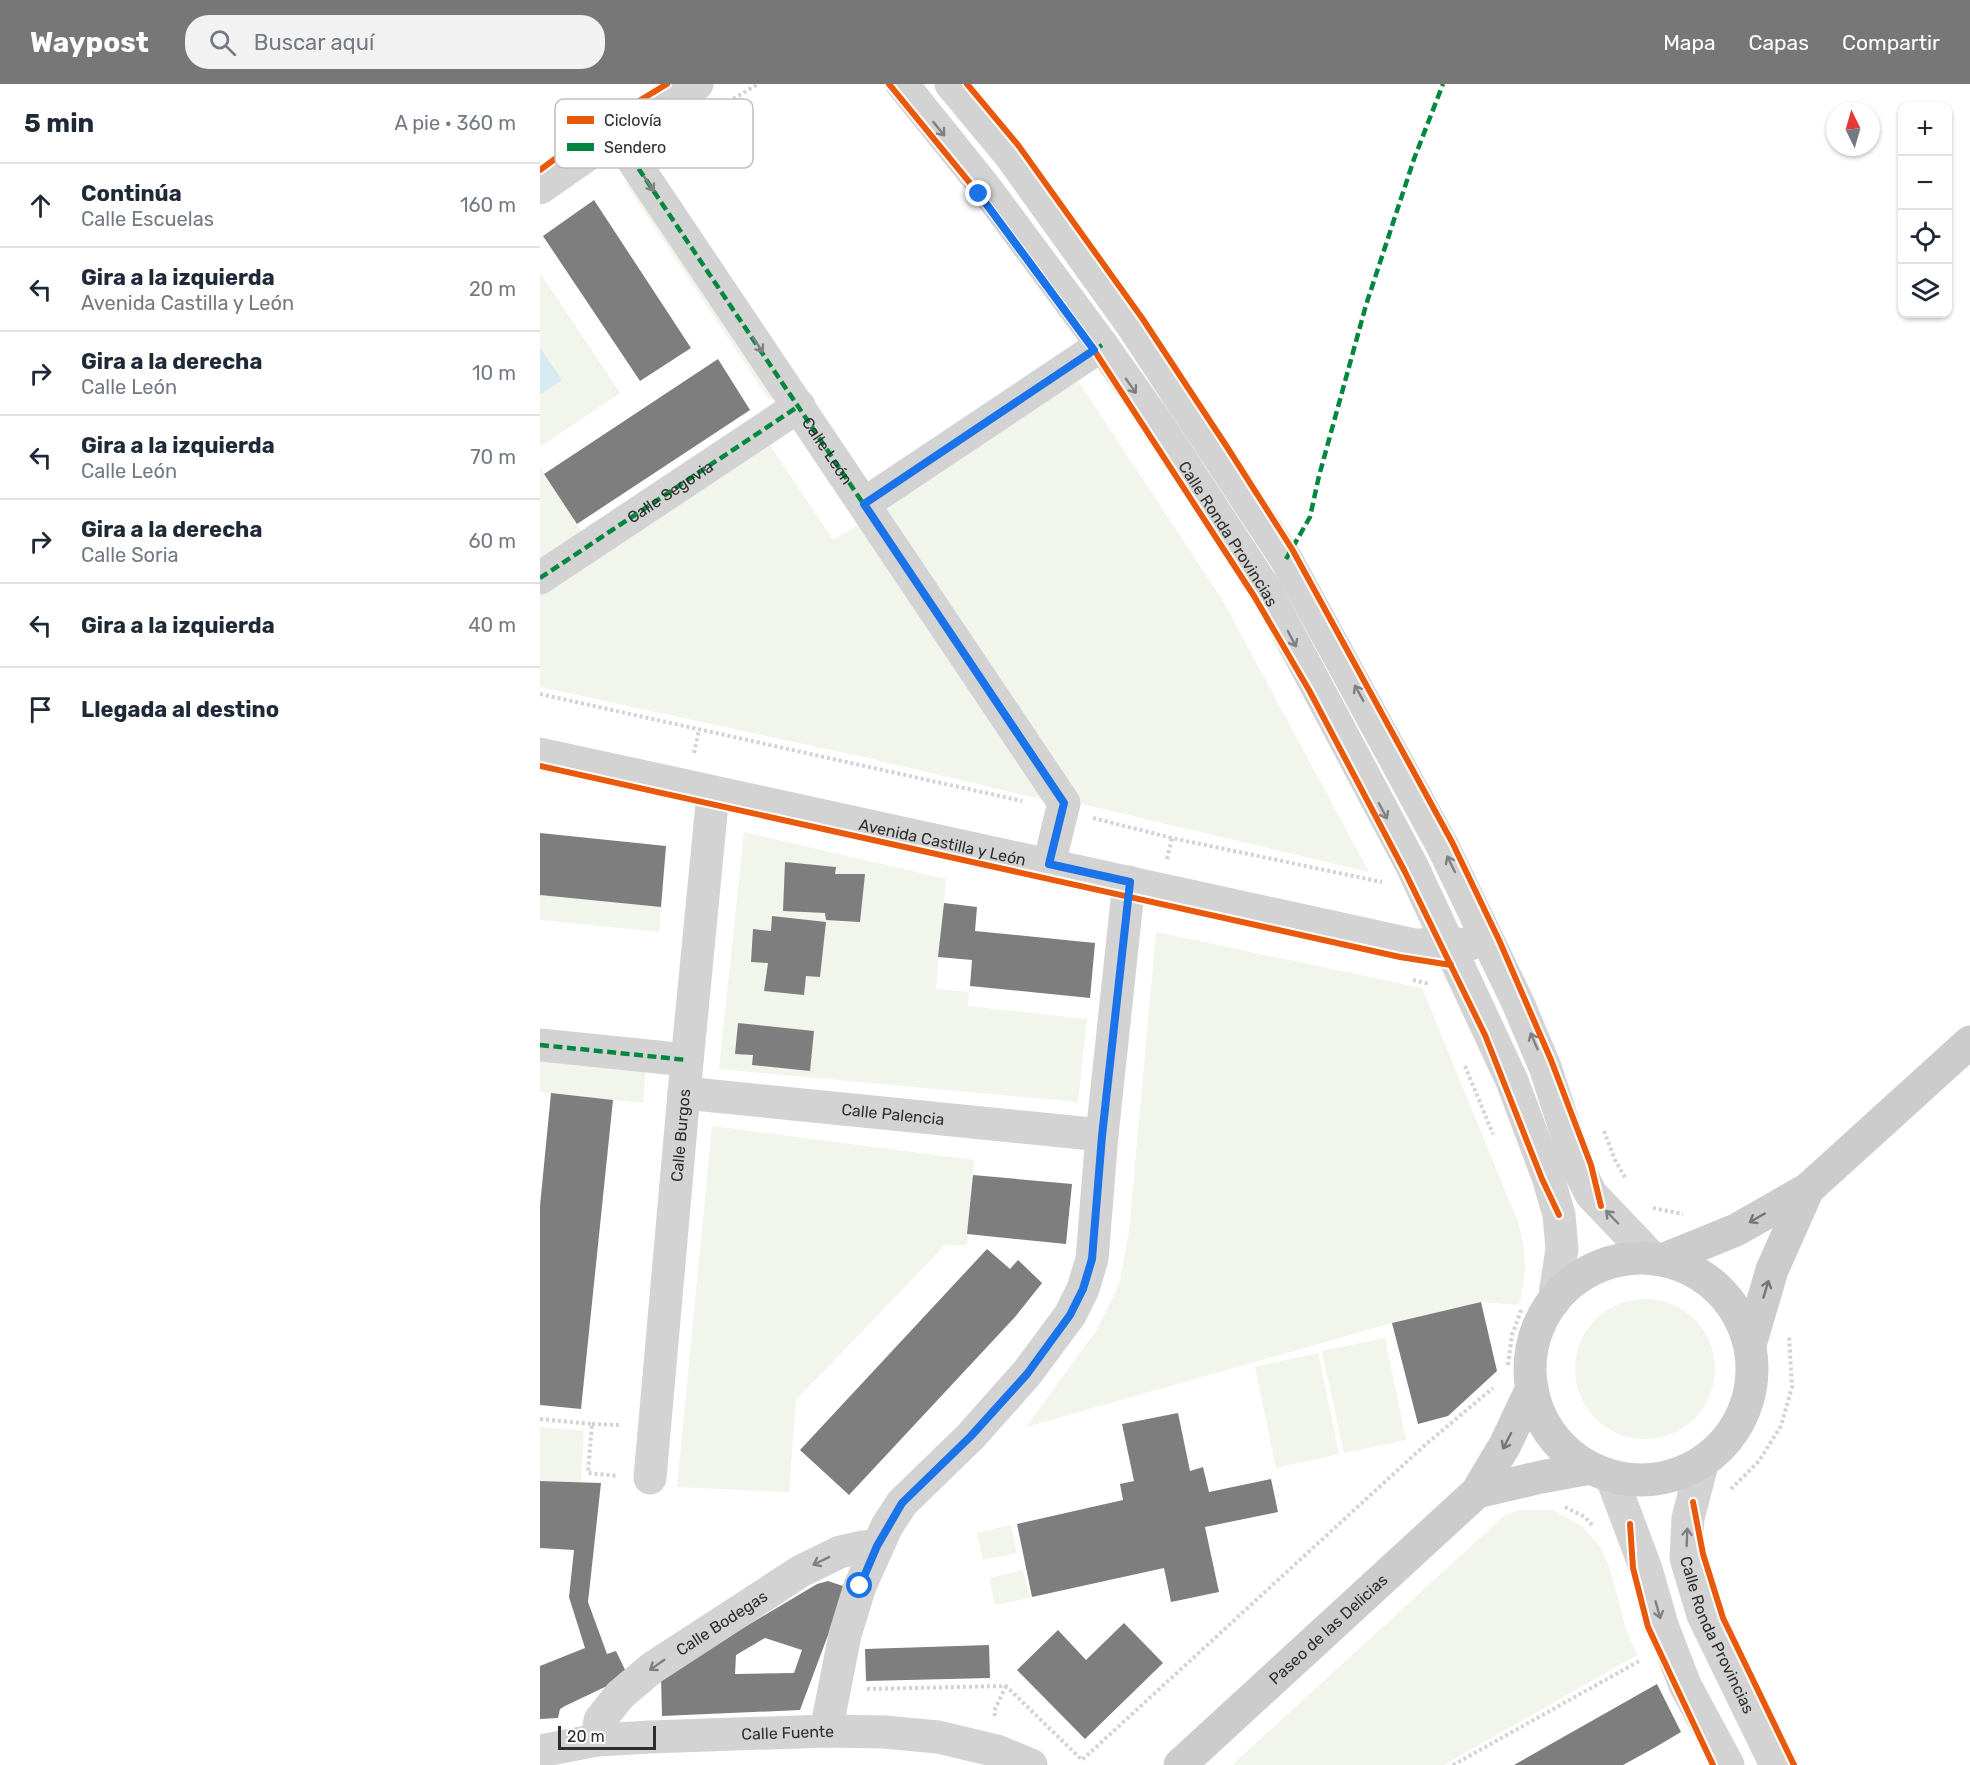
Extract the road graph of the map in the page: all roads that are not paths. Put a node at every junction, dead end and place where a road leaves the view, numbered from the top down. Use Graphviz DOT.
graph roads {
  1 [pos="697,84"];
  2 [pos="902,84"];
  3 [pos="951,84"];
  4 [pos="673,99"];
  5 [pos="569,168"];
  6 [pos="638,168"];
  7 [pos="540,188"];
  8 [pos="1102,345"];
  9 [pos="799,406"];
  10 [pos="864,504"];
  11 [pos="540,578"];
  12 [pos="540,754"];
  13 [pos="713,793"];
  14 [pos="1049,864"];
  15 [pos="1130,882"];
  16 [pos="1449,944"];
  17 [pos="1490,944"];
  18 [pos="1970,1042"];
  19 [pos="540,1045"];
  20 [pos="687,1060"];
  21 [pos="684,1093"];
  22 [pos="1102,1136"];
  23 [pos="1808,1189"];
  24 [pos="1658,1260"];
  25 [pos="1539,1301"];
  26 [pos="1750,1345"];
  27 [pos="1518,1381"];
  28 [pos="1703,1461"];
  29 [pos="1601,1472"];
  30 [pos="650,1478"];
  31 [pos="1477,1492"];
  32 [pos="877,1546"];
  33 [pos="826,1731"];
  34 [pos="597,1740"];
  35 [pos="540,1751"];
  36 [pos="1031,1765"];
  37 [pos="1180,1765"];
  38 [pos="1728,1765"];
  39 [pos="1776,1765"];
  1 -- 4 [label="street"];
  2 -- 8 [label="street, Calle Ronda Provincias, one-way"];
  17 -- 3 [label="street, one-way"];
  5 -- 7 [label="street"];
  6 -- 9 [label="street, Calle León, one-way"];
  8 -- 10 [label="street"];
  8 -- 16 [label="street, Calle Ronda Provincias, one-way"];
  9 -- 10 [label="street, Calle León"];
  9 -- 11 [label="street, Calle Segovia"];
  10 -- 14 [label="street, Calle León"];
  12 -- 13 [label="street, Avenida Castilla y León"];
  13 -- 14 [label="street, Avenida Castilla y León"];
  13 -- 20 [label="street, Calle Burgos"];
  14 -- 15 [label="street, Avenida Castilla y León"];
  15 -- 16 [label="street, Avenida Castilla y León"];
  15 -- 22 [label="street"];
  16 -- 17 [label="street, Avenida Castilla y León"];
  16 -- 25 [label="street, Calle Ronda Provincias"];
  24 -- 17 [label="street, one-way"];
  18 -- 23 [label="main road"];
  19 -- 20 [label="street"];
  20 -- 21 [label="street, Calle Burgos"];
  21 -- 22 [label="street, Calle Palencia"];
  21 -- 30 [label="street, Calle Burgos"];
  22 -- 32 [label="street"];
  23 -- 24 [label="main road, one-way"];
  26 -- 23 [label="main road, one-way"];
  24 -- 25 [label="main road"];
  24 -- 26 [label="main road"];
  25 -- 27 [label="main road"];
  26 -- 28 [label="main road, Paseo de las Delicias"];
  27 -- 29 [label="main road"];
  27 -- 31 [label="main road, Paseo de las Delicias, one-way"];
  28 -- 29 [label="main road, Paseo de las Delicias"];
  39 -- 28 [label="street, Calle Ronda Provincias, one-way"];
  29 -- 31 [label="main road, Paseo de las Delicias"];
  29 -- 38 [label="street, one-way"];
  31 -- 37 [label="main road, Paseo de las Delicias"];
  32 -- 33 [label="street"];
  32 -- 34 [label="street, Calle Bodegas, one-way"];
  33 -- 34 [label="street, Calle Fuente"];
  33 -- 36 [label="street, Calle Fuente"];
  34 -- 35 [label="street, Calle Fuente"];
}
